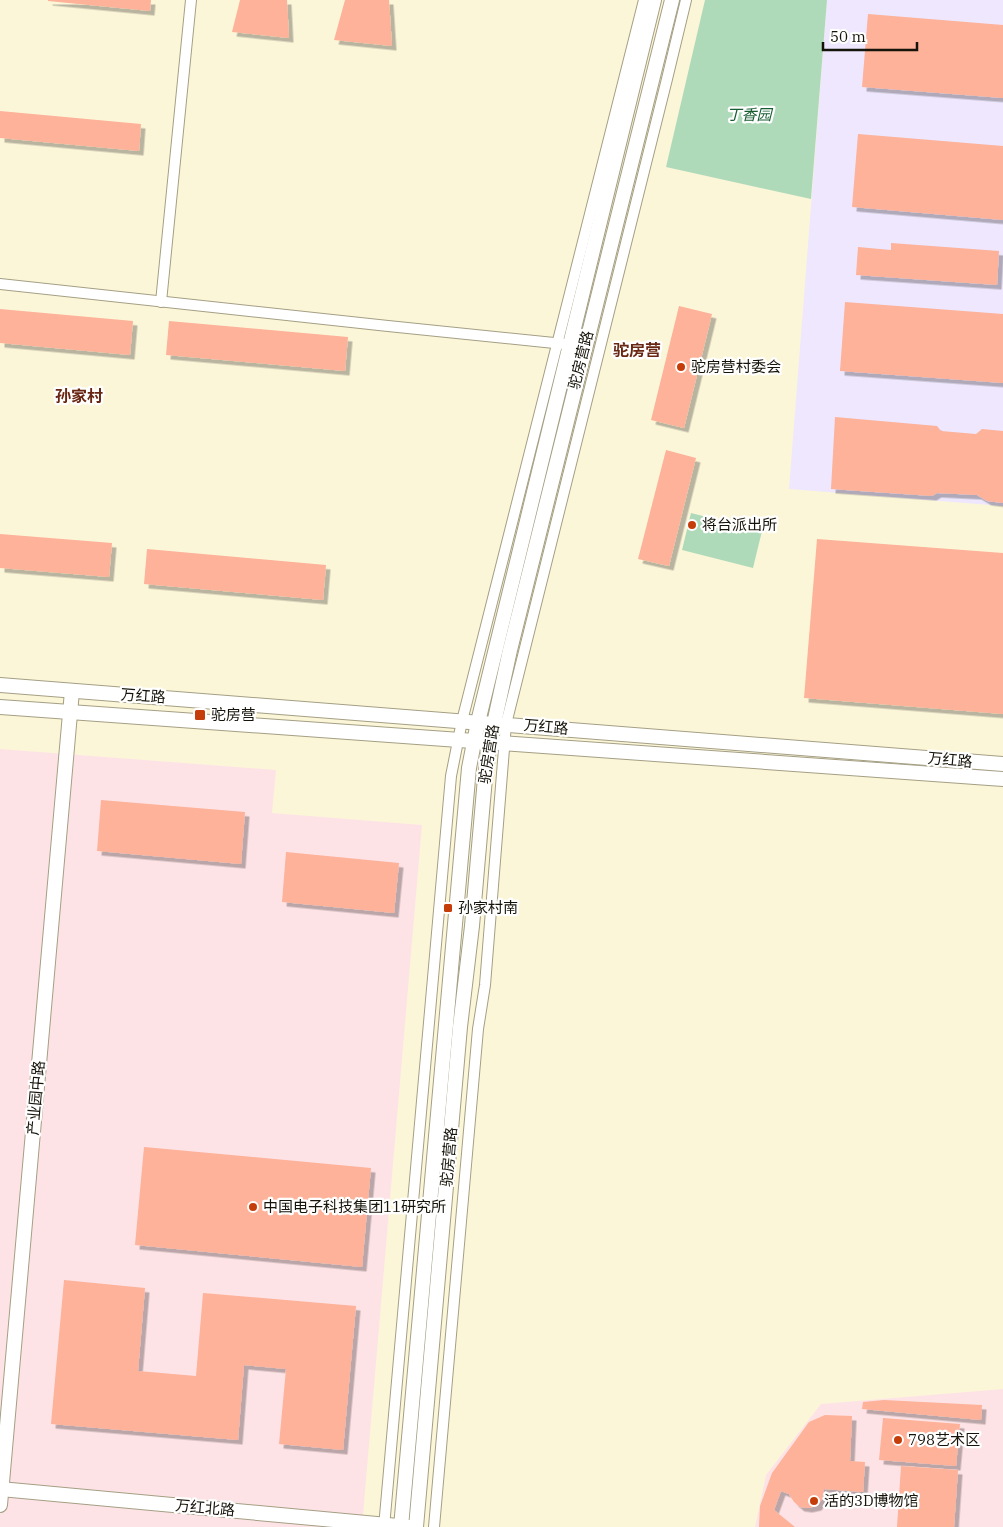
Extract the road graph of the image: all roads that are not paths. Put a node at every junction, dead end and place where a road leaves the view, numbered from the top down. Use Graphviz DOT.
graph roads {
  1 [pos="191,0"];
  2 [pos="644,0"];
  3 [pos="654,0"];
  4 [pos="672,0"];
  5 [pos="686,0"];
  6 [pos="0,284"];
  7 [pos="160,302"];
  8 [pos="564,344"];
  9 [pos="0,685"];
  10 [pos="72,691"];
  11 [pos="0,707"];
  12 [pos="70,712"];
  13 [pos="462,721"];
  14 [pos="478,722"];
  15 [pos="500,724"];
  16 [pos="458,740"];
  17 [pos="474,741"];
  18 [pos="490,742"];
  19 [pos="504,743"];
  20 [pos="1003,764"];
  21 [pos="1003,779"];
  22 [pos="1,1489"];
  23 [pos="0,1505"];
  24 [pos="384,1526"];
  25 [pos="404,1527"];
  26 [pos="416,1527"];
  27 [pos="434,1527"];
  1 -- 7 [label="street"];
  2 -- 8 [label="street"];
  3 -- 8 [label="street, 驼房营路"];
  4 -- 15 [label="street, 驼房营路"];
  5 -- 15 [label="street"];
  6 -- 7 [label="street"];
  7 -- 8 [label="street"];
  8 -- 13 [label="street"];
  8 -- 14 [label="street, 驼房营路"];
  9 -- 10 [label="street, 万红路"];
  10 -- 12 [label="street, 产业园中路"];
  10 -- 13 [label="street, 万红路"];
  11 -- 12 [label="street, 万红路"];
  12 -- 16 [label="street, 万红路"];
  12 -- 22 [label="street, 产业园中路"];
  13 -- 14 [label="street, 万红路"];
  13 -- 16 [label="street"];
  14 -- 15 [label="street, 万红路"];
  14 -- 17 [label="street, 驼房营路"];
  15 -- 18 [label="street, 驼房营路"];
  15 -- 19 [label="street"];
  15 -- 20 [label="street, 万红路"];
  16 -- 17 [label="street, 万红路"];
  16 -- 24 [label="street"];
  17 -- 18 [label="street, 万红路"];
  17 -- 25 [label="street, 驼房营路"];
  18 -- 19 [label="street, 万红路"];
  18 -- 26 [label="street, 驼房营路"];
  19 -- 21 [label="street, 万红路"];
  19 -- 27 [label="street"];
  22 -- 23 [label="street, 产业园中路"];
  22 -- 24 [label="street, 万红北路"];
  24 -- 25 [label="street, 万红北路"];
}
